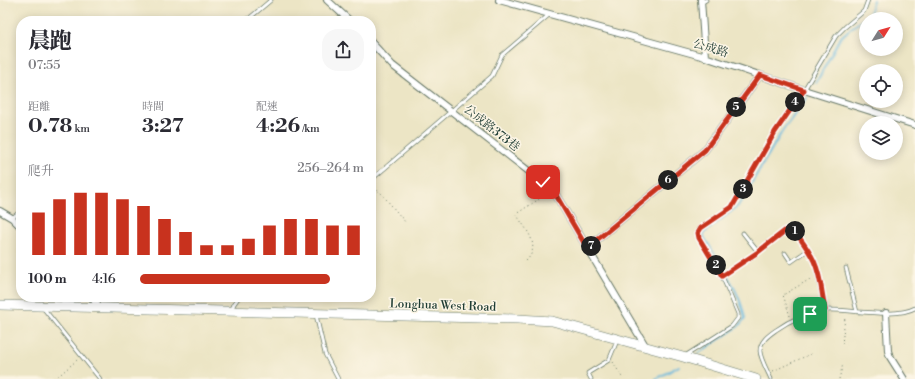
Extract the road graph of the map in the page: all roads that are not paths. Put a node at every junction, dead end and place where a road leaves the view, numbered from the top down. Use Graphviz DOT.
graph roads {
  1 [pos="271,0"];
  2 [pos="327,0"];
  3 [pos="499,0"];
  4 [pos="868,0"];
  5 [pos="703,1"];
  6 [pos="550,13"];
  7 [pos="252,16"];
  8 [pos="345,16"];
  9 [pos="376,47"];
  10 [pos="705,57"];
  11 [pos="760,75"];
  12 [pos="804,90"];
  13 [pos="452,110"];
  14 [pos="915,125"];
  15 [pos="376,176"];
  16 [pos="0,211"];
  17 [pos="16,215"];
  18 [pos="12,218"];
  19 [pos="16,222"];
  20 [pos="743,233"];
  21 [pos="587,248"];
  22 [pos="808,250"];
  23 [pos="758,252"];
  24 [pos="785,253"];
  25 [pos="846,268"];
  26 [pos="723,275"];
  27 [pos="96,302"];
  28 [pos="235,302"];
  29 [pos="0,305"];
  30 [pos="41,306"];
  31 [pos="100,307"];
  32 [pos="915,308"];
  33 [pos="825,310"];
  34 [pos="231,311"];
  35 [pos="857,312"];
  36 [pos="315,313"];
  37 [pos="886,313"];
  38 [pos="618,340"];
  39 [pos="646,347"];
  40 [pos="683,357"];
  41 [pos="100,379"];
  42 [pos="338,379"];
  43 [pos="591,379"];
  44 [pos="756,379"];
  45 [pos="771,379"];
  46 [pos="904,379"];
  1 -- 7 [label="lane"];
  2 -- 8 [label="street"];
  3 -- 6 [label="street, 公成路"];
  4 -- 12 [label="lane"];
  5 -- 10 [label="street"];
  6 -- 10 [label="street, 公成路"];
  6 -- 13 [label="lane"];
  9 -- 13 [label="street, 公成路373巷"];
  10 -- 11 [label="street, 公成路"];
  11 -- 12 [label="street, 公成路"];
  11 -- 21 [label="street"];
  12 -- 14 [label="street, 公成路"];
  12 -- 26 [label="lane"];
  13 -- 15 [label="lane"];
  13 -- 21 [label="street, 公成路373巷"];
  16 -- 18 [label="street"];
  17 -- 18 [label="lane"];
  18 -- 19 [label="street"];
  20 -- 23 [label="lane"];
  21 -- 39 [label="street, 公成路373巷"];
  22 -- 23 [label="lane"];
  22 -- 24 [label="lane"];
  22 -- 33 [label="lane"];
  23 -- 26 [label="lane"];
  25 -- 35 [label="lane"];
  26 -- 40 [label="lane"];
  27 -- 31 [label="street"];
  28 -- 34 [label="lane"];
  29 -- 30 [label="street, Longhua West Road"];
  30 -- 31 [label="street, Longhua West Road"];
  30 -- 41 [label="lane"];
  31 -- 34 [label="street, Longhua West Road"];
  32 -- 37 [label="lane"];
  33 -- 35 [label="lane"];
  33 -- 45 [label="lane"];
  34 -- 36 [label="street, Longhua West Road"];
  35 -- 37 [label="lane"];
  36 -- 38 [label="street, Longhua West Road"];
  36 -- 42 [label="lane"];
  37 -- 46 [label="street"];
  38 -- 39 [label="street, Longhua West Road"];
  38 -- 43 [label="lane"];
  39 -- 40 [label="street, Longhua West Road"];
  40 -- 44 [label="street, Longhua West Road"];
}
